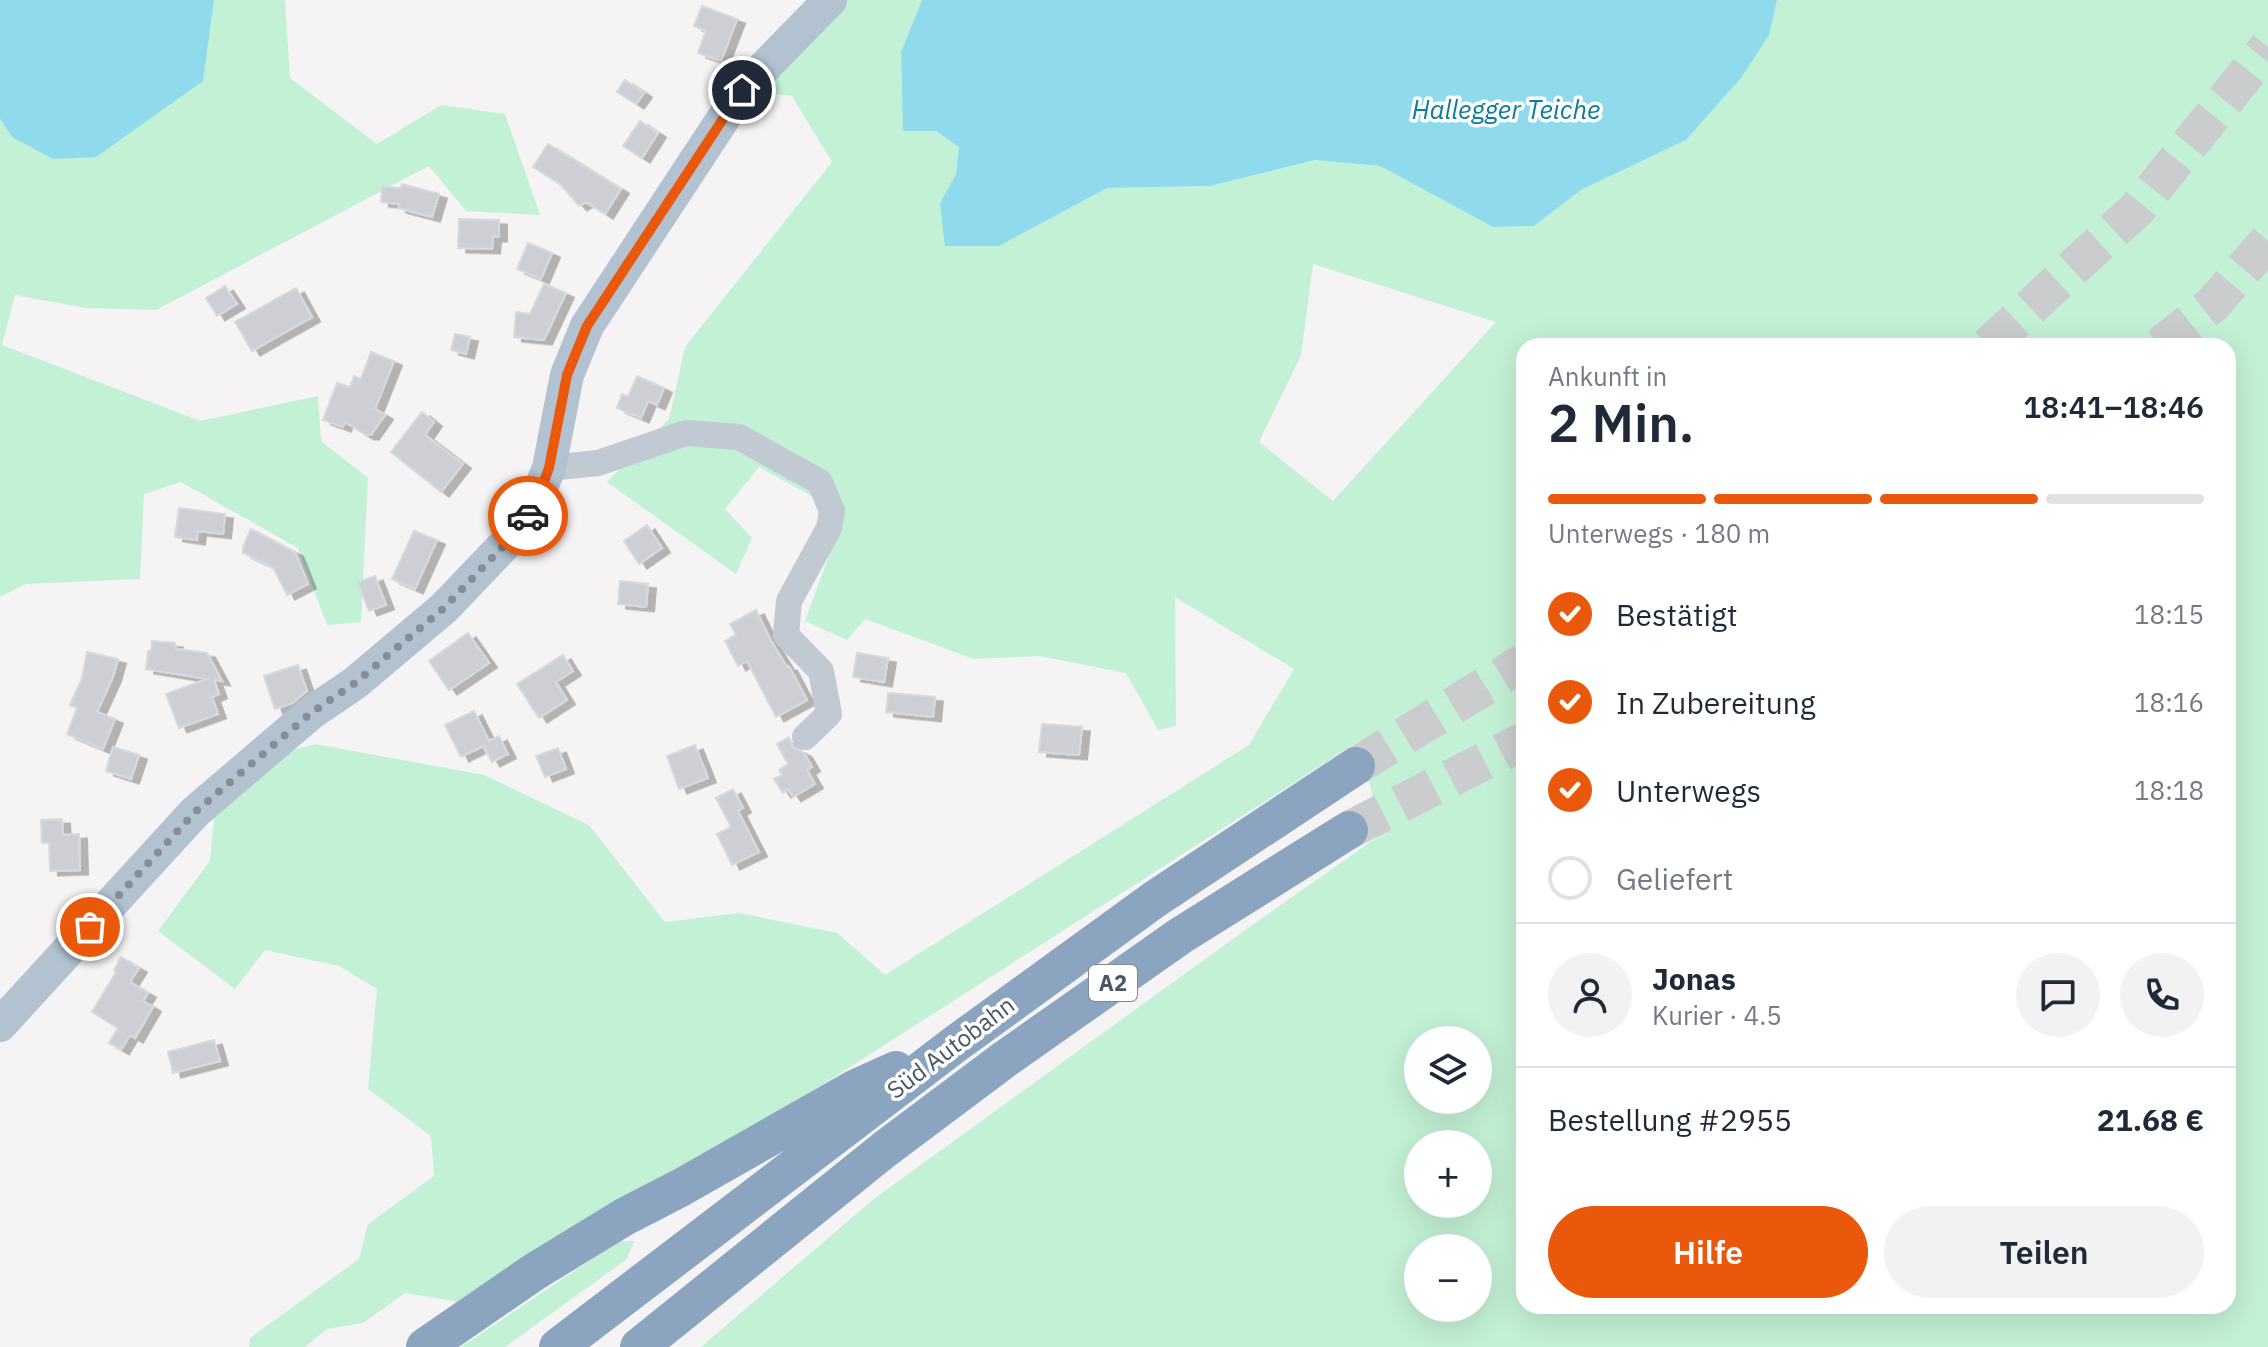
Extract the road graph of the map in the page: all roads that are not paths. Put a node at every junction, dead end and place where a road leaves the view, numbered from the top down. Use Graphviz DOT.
graph roads {
  1 [pos="830,0"];
  2 [pos="549,468"];
  3 [pos="805,737"];
  4 [pos="1356,766"];
  5 [pos="1349,830"];
  6 [pos="0,1025"];
  7 [pos="954,1045"];
  8 [pos="425,1347"];
  9 [pos="558,1347"];
  10 [pos="639,1347"];
  1 -- 2 [label="main road"];
  2 -- 3 [label="street"];
  2 -- 6 [label="main road"];
  4 -- 7 [label="highway, Süd Autobahn / A2"];
  5 -- 10 [label="highway, Süd Autobahn / A2"];
  7 -- 8 [label="highway"];
  7 -- 9 [label="highway, Süd Autobahn / A2"];
}
